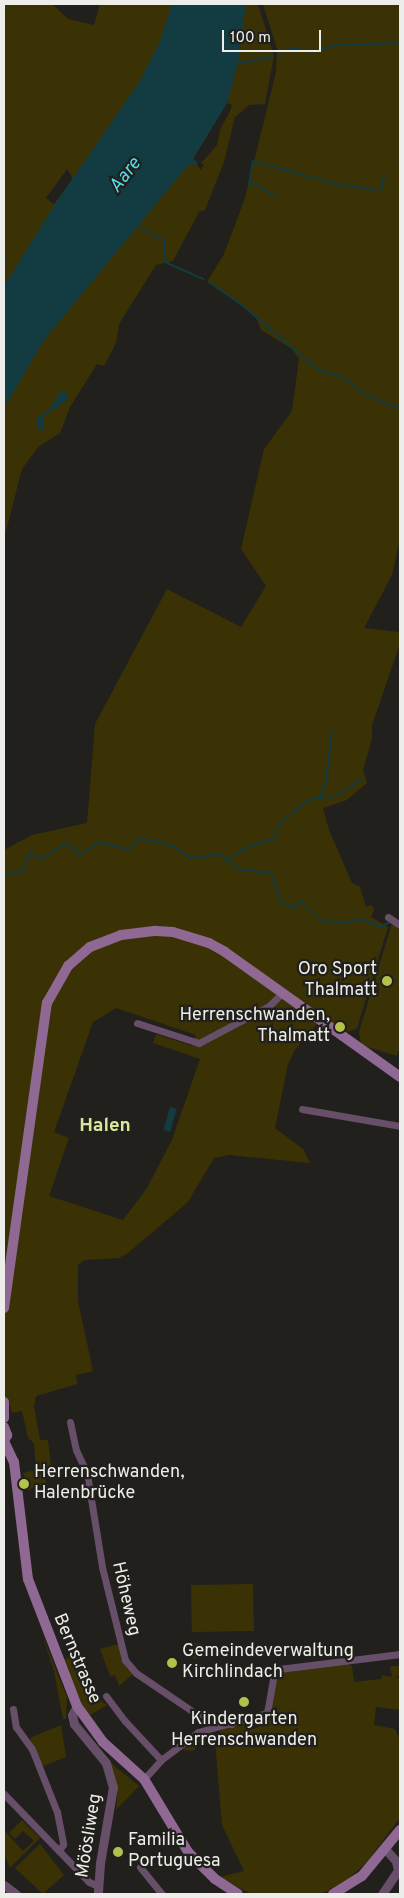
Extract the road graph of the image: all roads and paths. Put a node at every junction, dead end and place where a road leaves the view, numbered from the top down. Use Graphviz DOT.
graph roads {
  1 [pos="388,917"];
  2 [pos="400,925"];
  3 [pos="282,993"];
  4 [pos="137,1023"];
  5 [pos="400,1077"];
  6 [pos="302,1109"];
  7 [pos="400,1126"];
  8 [pos="4,1308"];
  9 [pos="4,1402"];
  10 [pos="4,1410"];
  11 [pos="4,1418"];
  12 [pos="70,1422"];
  13 [pos="4,1427"];
  14 [pos="4,1441"];
  15 [pos="400,1654"];
  16 [pos="106,1696"];
  17 [pos="75,1708"];
  18 [pos="13,1709"];
  19 [pos="231,1724"];
  20 [pos="161,1760"];
  21 [pos="144,1779"];
  22 [pos="4,1794"];
  23 [pos="400,1830"];
  24 [pos="386,1850"];
  25 [pos="59,1851"];
  26 [pos="140,1867"];
  27 [pos="4,1885"];
  28 [pos="98,1890"];
  29 [pos="16,1894"];
  30 [pos="162,1894"];
  31 [pos="238,1894"];
  32 [pos="334,1894"];
  33 [pos="382,1894"];
  1 -- 2 [label="street"];
  3 -- 4 [label="street"];
  3 -- 5 [label="main road"];
  3 -- 8 [label="main road"];
  6 -- 7 [label="street"];
  9 -- 10 [label="main road"];
  10 -- 11 [label="main road"];
  12 -- 19 [label="street, Höheweg"];
  13 -- 14 [label="main road"];
  14 -- 17 [label="main road, Bernstrasse"];
  15 -- 19 [label="street"];
  16 -- 20 [label="street"];
  17 -- 21 [label="main road, Bernstrasse"];
  17 -- 28 [label="street, Möösliweg"];
  18 -- 25 [label="street"];
  19 -- 20 [label="street"];
  20 -- 21 [label="street"];
  21 -- 31 [label="main road, Bernstrasse"];
  22 -- 25 [label="street"];
  23 -- 24 [label="main road"];
  24 -- 32 [label="main road"];
  24 -- 33 [label="street"];
  25 -- 28 [label="street"];
  26 -- 30 [label="street"];
  27 -- 29 [label="street"];
}
